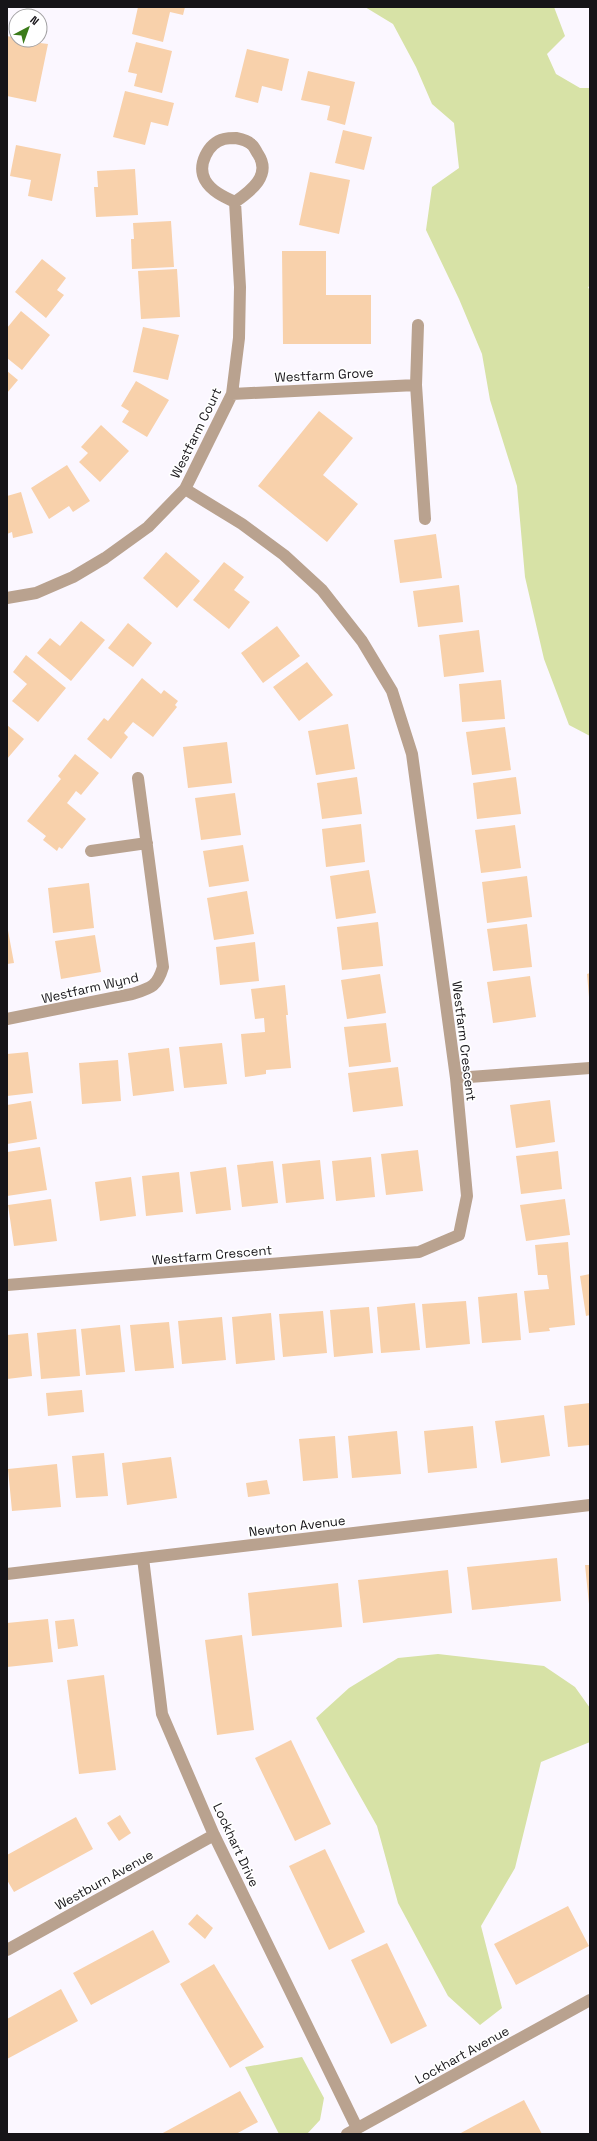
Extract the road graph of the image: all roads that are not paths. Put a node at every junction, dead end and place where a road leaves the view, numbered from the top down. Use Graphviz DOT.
graph roads {
  1 [pos="235,202"];
  2 [pos="418,324"];
  3 [pos="416,385"];
  4 [pos="232,394"];
  5 [pos="185,489"];
  6 [pos="425,519"];
  7 [pos="7,598"];
  8 [pos="138,778"];
  9 [pos="147,843"];
  10 [pos="91,851"];
  11 [pos="7,1019"];
  12 [pos="590,1068"];
  13 [pos="456,1078"];
  14 [pos="7,1285"];
  15 [pos="590,1505"];
  16 [pos="143,1558"];
  17 [pos="7,1574"];
  18 [pos="214,1834"];
  19 [pos="7,1950"];
  20 [pos="590,2000"];
  21 [pos="352,2131"];
  1 -- 1 [label="street"];
  1 -- 4 [label="street, Westfarm Court"];
  2 -- 3 [label="street"];
  3 -- 4 [label="street, Westfarm Grove"];
  3 -- 6 [label="street"];
  4 -- 5 [label="street, Westfarm Court"];
  5 -- 7 [label="street, Westfarm Court"];
  5 -- 13 [label="street, Westfarm Crescent"];
  8 -- 9 [label="street, Westfarm Wynd"];
  9 -- 10 [label="street"];
  9 -- 11 [label="street, Westfarm Wynd"];
  12 -- 13 [label="street"];
  13 -- 14 [label="street, Westfarm Crescent"];
  15 -- 16 [label="street, Newton Avenue"];
  16 -- 17 [label="street, Newton Avenue"];
  16 -- 18 [label="street, Lockhart Drive"];
  18 -- 19 [label="street, Westburn Avenue"];
  18 -- 21 [label="street, Lockhart Drive"];
  20 -- 21 [label="street, Lockhart Avenue"];
}
